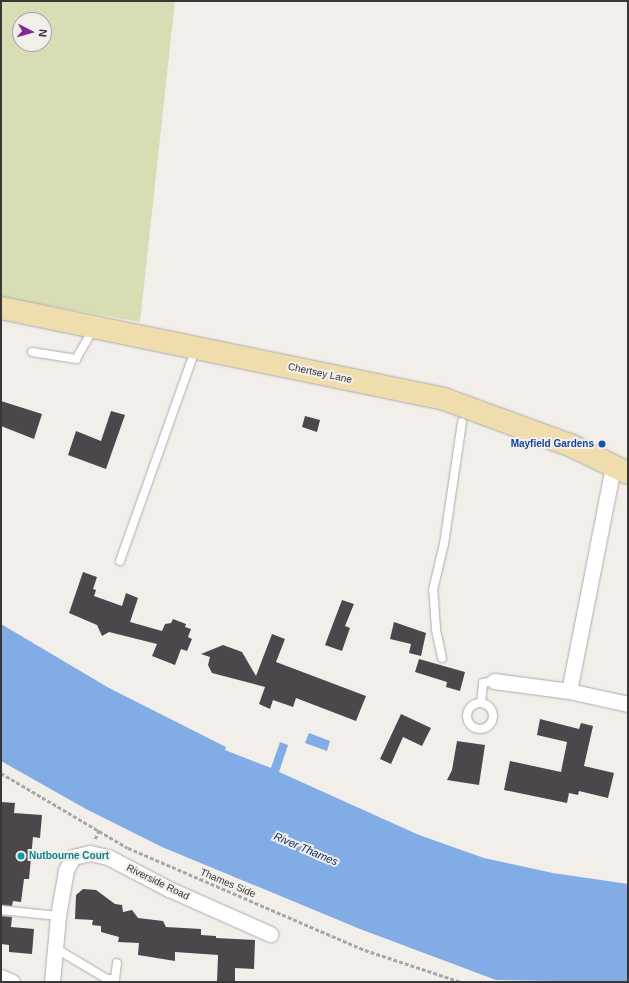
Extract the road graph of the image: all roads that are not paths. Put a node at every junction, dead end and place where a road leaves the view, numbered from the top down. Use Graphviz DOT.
graph roads {
  1 [pos="2,312"];
  2 [pos="94,327"];
  3 [pos="196,348"];
  4 [pos="32,352"];
  5 [pos="462,422"];
  6 [pos="621,470"];
  7 [pos="120,561"];
  8 [pos="442,658"];
  9 [pos="494,680"];
  10 [pos="569,691"];
  11 [pos="481,703"];
  12 [pos="628,704"];
  13 [pos="1,910"];
  14 [pos="58,916"];
  15 [pos="270,934"];
  16 [pos="56,948"];
  17 [pos="117,963"];
  18 [pos="1,977"];
  19 [pos="12,982"];
  20 [pos="52,982"];
  1 -- 2 [label="main road, Chertsey Lane"];
  2 -- 3 [label="main road, Chertsey Lane"];
  2 -- 4 [label="lane"];
  3 -- 6 [label="main road, Chertsey Lane"];
  3 -- 7 [label="lane"];
  5 -- 8 [label="lane"];
  6 -- 10 [label="street"];
  9 -- 10 [label="street"];
  9 -- 11 [label="lane"];
  10 -- 12 [label="street"];
  13 -- 14 [label="lane"];
  14 -- 15 [label="street, Riverside Road"];
  14 -- 16 [label="street, Riverside Road"];
  16 -- 17 [label="lane"];
  16 -- 20 [label="street, Riverside Road"];
  18 -- 19 [label="street"];
}
